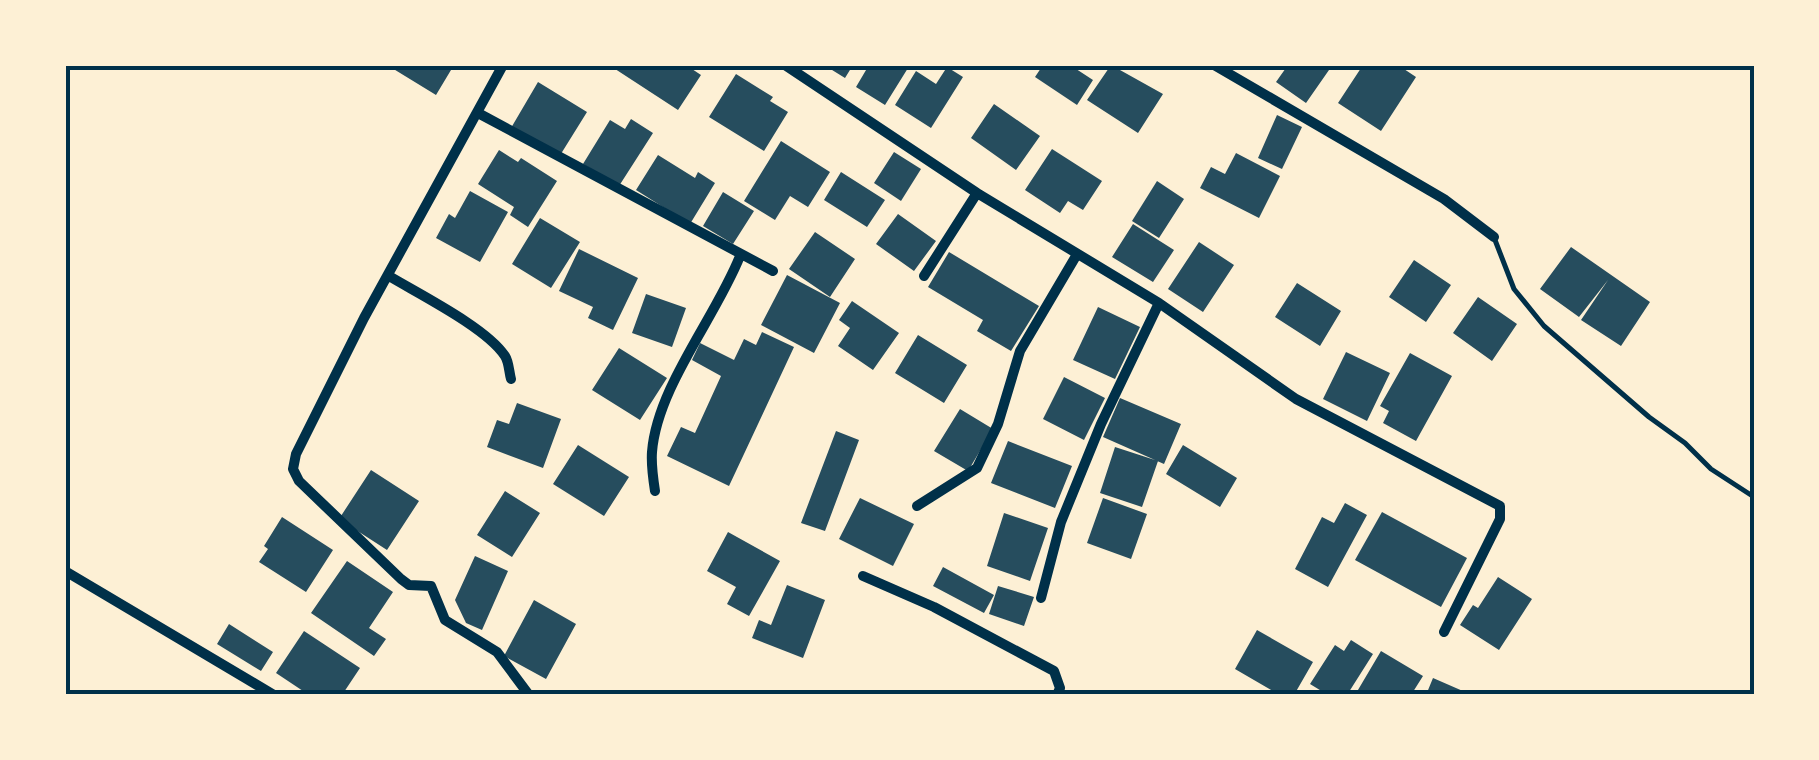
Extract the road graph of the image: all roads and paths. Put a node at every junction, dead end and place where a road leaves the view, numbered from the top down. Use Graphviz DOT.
graph roads {
  1 [pos="503,65"];
  2 [pos="784,65"];
  3 [pos="1214,65"];
  4 [pos="478,113"];
  5 [pos="977,193"];
  6 [pos="1494,237"];
  7 [pos="740,256"];
  8 [pos="1076,256"];
  9 [pos="773,271"];
  10 [pos="389,276"];
  11 [pos="924,276"];
  12 [pos="1159,303"];
  13 [pos="511,379"];
  14 [pos="655,491"];
  15 [pos="1754,497"];
  16 [pos="917,506"];
  17 [pos="65,571"];
  18 [pos="863,576"];
  19 [pos="1041,598"];
  20 [pos="1444,632"];
  21 [pos="274,695"];
  22 [pos="529,695"];
  23 [pos="1056,695"];
  1 -- 4 [label="street"];
  2 -- 5 [label="street"];
  3 -- 6 [label="street"];
  4 -- 7 [label="street"];
  4 -- 10 [label="street"];
  5 -- 8 [label="street"];
  5 -- 11 [label="street"];
  6 -- 15 [label="lane"];
  7 -- 9 [label="street"];
  7 -- 14 [label="street"];
  8 -- 12 [label="street"];
  8 -- 16 [label="street"];
  10 -- 13 [label="street"];
  10 -- 22 [label="street"];
  12 -- 19 [label="street"];
  12 -- 20 [label="street"];
  17 -- 21 [label="street"];
  18 -- 23 [label="street"];
}
